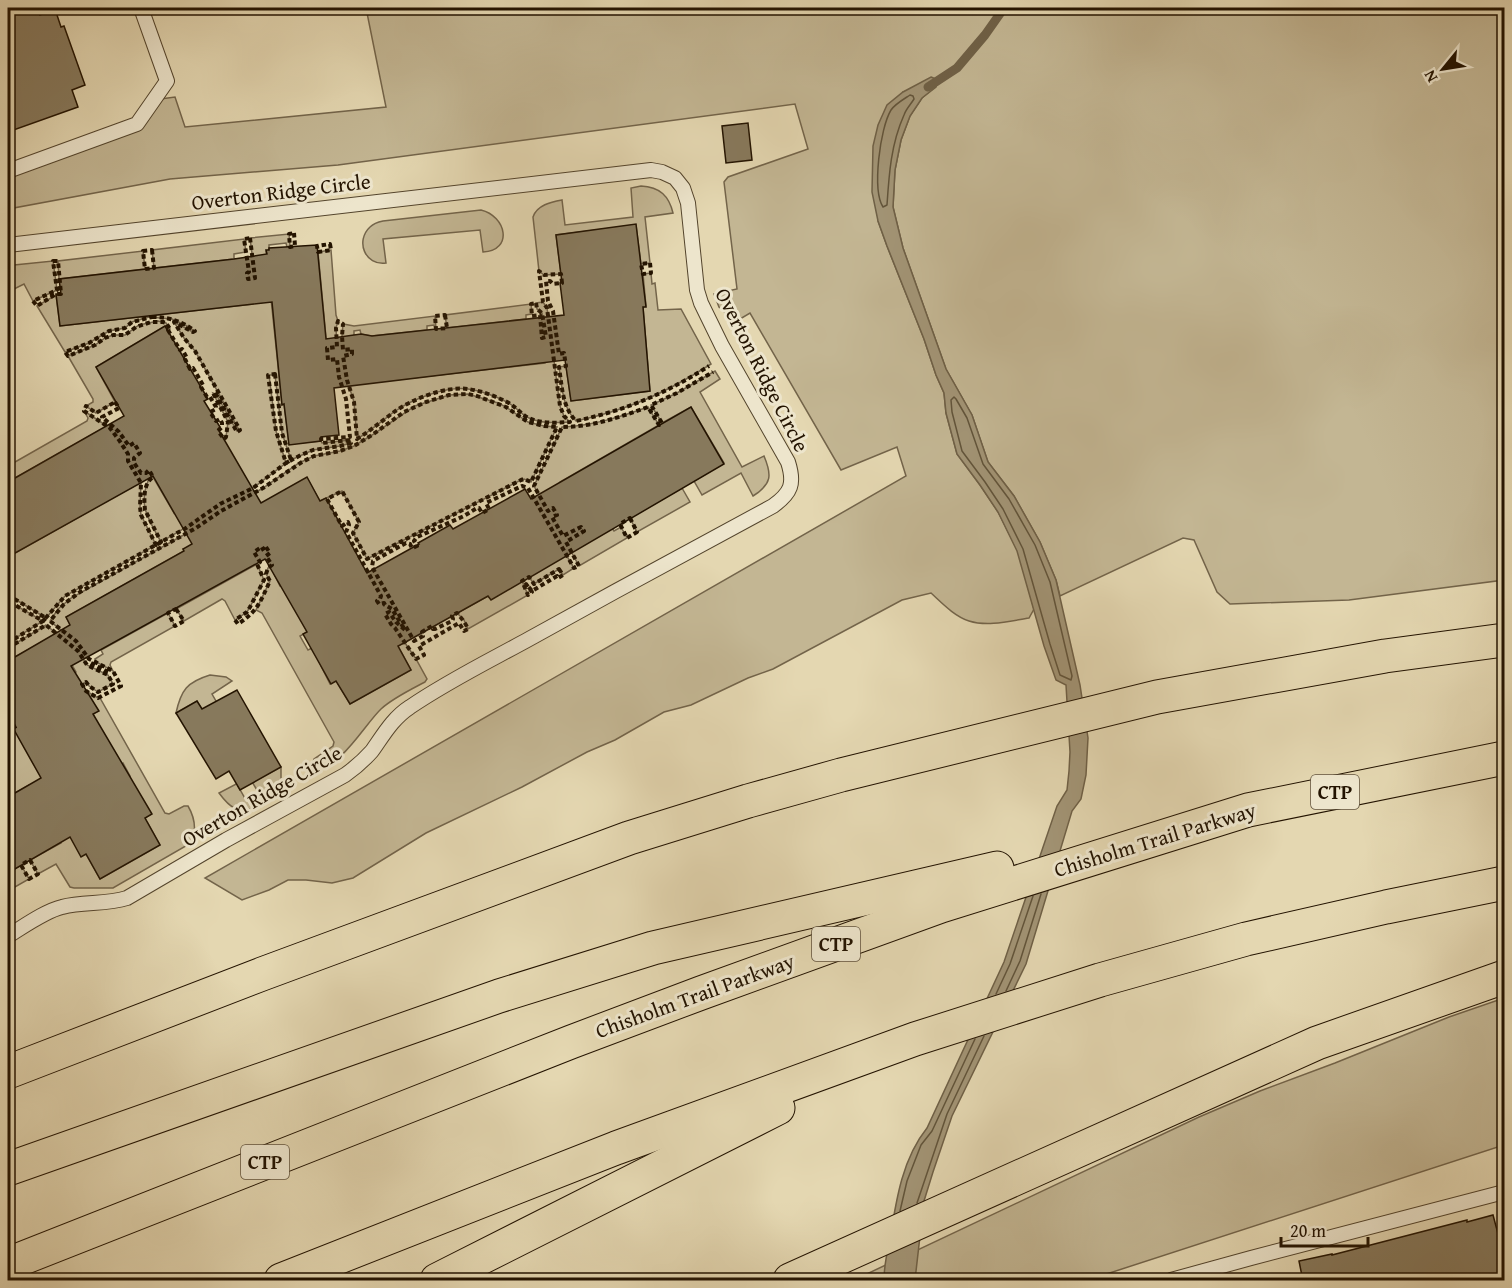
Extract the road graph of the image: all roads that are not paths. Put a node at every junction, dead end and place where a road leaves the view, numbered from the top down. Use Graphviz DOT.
graph roads {
  1 [pos="141,8"];
  2 [pos="8,171"];
  3 [pos="8,245"];
  4 [pos="1504,640"];
  5 [pos="1504,758"];
  6 [pos="1248,810"];
  7 [pos="1504,883"];
  8 [pos="8,936"];
  9 [pos="1504,977"];
  10 [pos="915,1039"];
  11 [pos="8,1071"];
  12 [pos="8,1169"];
  13 [pos="1504,1192"];
  14 [pos="8,1264"];
  15 [pos="281,1281"];
  16 [pos="438,1281"];
  17 [pos="790,1281"];
  18 [pos="1171,1281"];
  1 -- 2 [label="lane"];
  3 -- 8 [label="lane, Overton Ridge Circle"];
  4 -- 11 [label="highway"];
  5 -- 6 [label="highway, Chisholm Trail Parkway / CTP"];
  6 -- 12 [label="highway"];
  6 -- 14 [label="highway, Chisholm Trail Parkway / CTP"];
  7 -- 10 [label="highway"];
  9 -- 17 [label="highway"];
  10 -- 15 [label="highway"];
  10 -- 16 [label="highway"];
  13 -- 18 [label="lane"];
}
